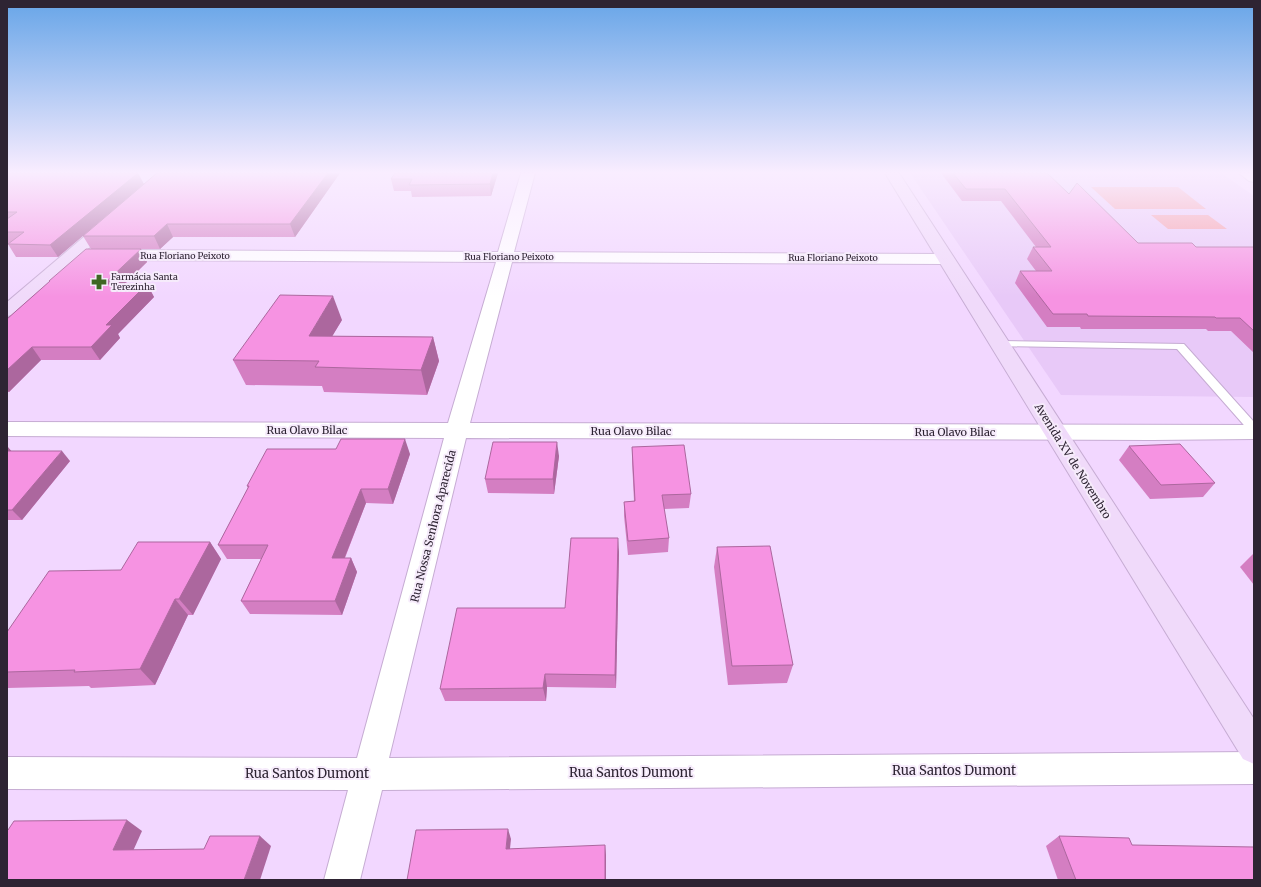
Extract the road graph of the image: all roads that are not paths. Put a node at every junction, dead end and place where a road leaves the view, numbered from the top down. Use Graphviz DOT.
graph roads {
  1 [pos="119,214"];
  2 [pos="517,214"];
  3 [pos="918,214"];
  4 [pos="72,255"];
  5 [pos="506,257"];
  6 [pos="946,259"];
  7 [pos="7,311"];
  8 [pos="999,344"];
  9 [pos="1254,428"];
  10 [pos="7,429"];
  11 [pos="457,430"];
  12 [pos="1055,432"];
  13 [pos="1254,432"];
  14 [pos="1254,748"];
  15 [pos="1254,768"];
  16 [pos="7,773"];
  17 [pos="371,774"];
  18 [pos="342,880"];
  1 -- 4 [label="street"];
  2 -- 5 [label="street, Rua Nossa Senhora Aparecida"];
  3 -- 6 [label="street, Avenida XV de Novembro"];
  4 -- 5 [label="street, Rua Floriano Peixoto"];
  4 -- 7 [label="street"];
  5 -- 6 [label="street, Rua Floriano Peixoto"];
  5 -- 11 [label="street, Rua Nossa Senhora Aparecida"];
  6 -- 8 [label="street, Avenida XV de Novembro"];
  8 -- 9 [label="lane"];
  8 -- 12 [label="street, Avenida XV de Novembro"];
  10 -- 11 [label="street, Rua Olavo Bilac"];
  11 -- 12 [label="street, Rua Olavo Bilac"];
  11 -- 17 [label="street, Rua Nossa Senhora Aparecida"];
  12 -- 13 [label="street, Rua Olavo Bilac"];
  12 -- 14 [label="street, Avenida XV de Novembro"];
  15 -- 17 [label="street, Rua Santos Dumont"];
  16 -- 17 [label="street, Rua Santos Dumont"];
  17 -- 18 [label="street, Rua Nossa Senhora Aparecida"];
}
